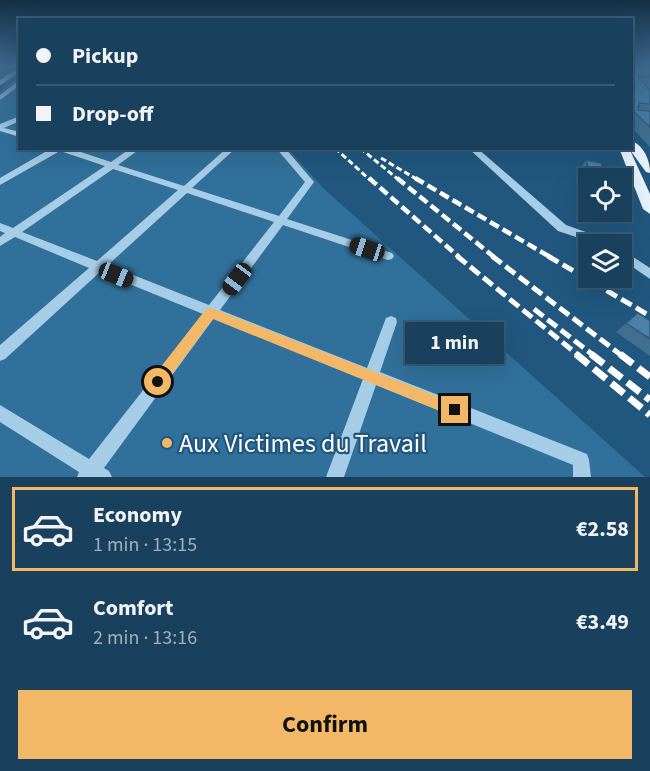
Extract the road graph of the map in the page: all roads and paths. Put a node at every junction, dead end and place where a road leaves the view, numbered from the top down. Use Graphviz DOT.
graph roads {
  1 [pos="13,89"];
  2 [pos="2,100"];
  3 [pos="18,119"];
  4 [pos="0,128"];
  5 [pos="18,134"];
  6 [pos="633,145"];
  7 [pos="56,150"];
  8 [pos="65,150"];
  9 [pos="133,150"];
  10 [pos="230,150"];
  11 [pos="282,150"];
  12 [pos="474,150"];
  13 [pos="625,150"];
  14 [pos="111,166"];
  15 [pos="650,169"];
  16 [pos="0,182"];
  17 [pos="185,190"];
  18 [pos="650,209"];
  19 [pos="280,221"];
  20 [pos="7,230"];
  21 [pos="579,234"];
  22 [pos="0,242"];
  23 [pos="388,256"];
  24 [pos="632,261"];
  25 [pos="97,267"];
  26 [pos="650,274"];
  27 [pos="211,313"];
  28 [pos="391,322"];
  29 [pos="0,354"];
  30 [pos="371,376"];
  31 [pos="0,413"];
  32 [pos="93,474"];
  33 [pos="335,477"];
  34 [pos="582,477"];
  1 -- 2 [label="street"];
  3 -- 4 [label="street"];
  4 -- 5 [label="street"];
  6 -- 15 [label="main road"];
  7 -- 16 [label="street"];
  8 -- 14 [label="street"];
  9 -- 14 [label="street"];
  10 -- 17 [label="street"];
  11 -- 19 [label="street"];
  12 -- 21 [label="street"];
  13 -- 18 [label="main road"];
  14 -- 17 [label="street"];
  14 -- 20 [label="street"];
  17 -- 19 [label="street"];
  17 -- 25 [label="street"];
  19 -- 23 [label="street"];
  19 -- 27 [label="street"];
  20 -- 22 [label="street"];
  20 -- 25 [label="street"];
  24 -- 26 [label="street"];
  25 -- 27 [label="street"];
  25 -- 29 [label="street"];
  27 -- 30 [label="street"];
  27 -- 32 [label="street"];
  28 -- 30 [label="street"];
  30 -- 33 [label="street"];
  30 -- 34 [label="street"];
  31 -- 32 [label="street"];
}
